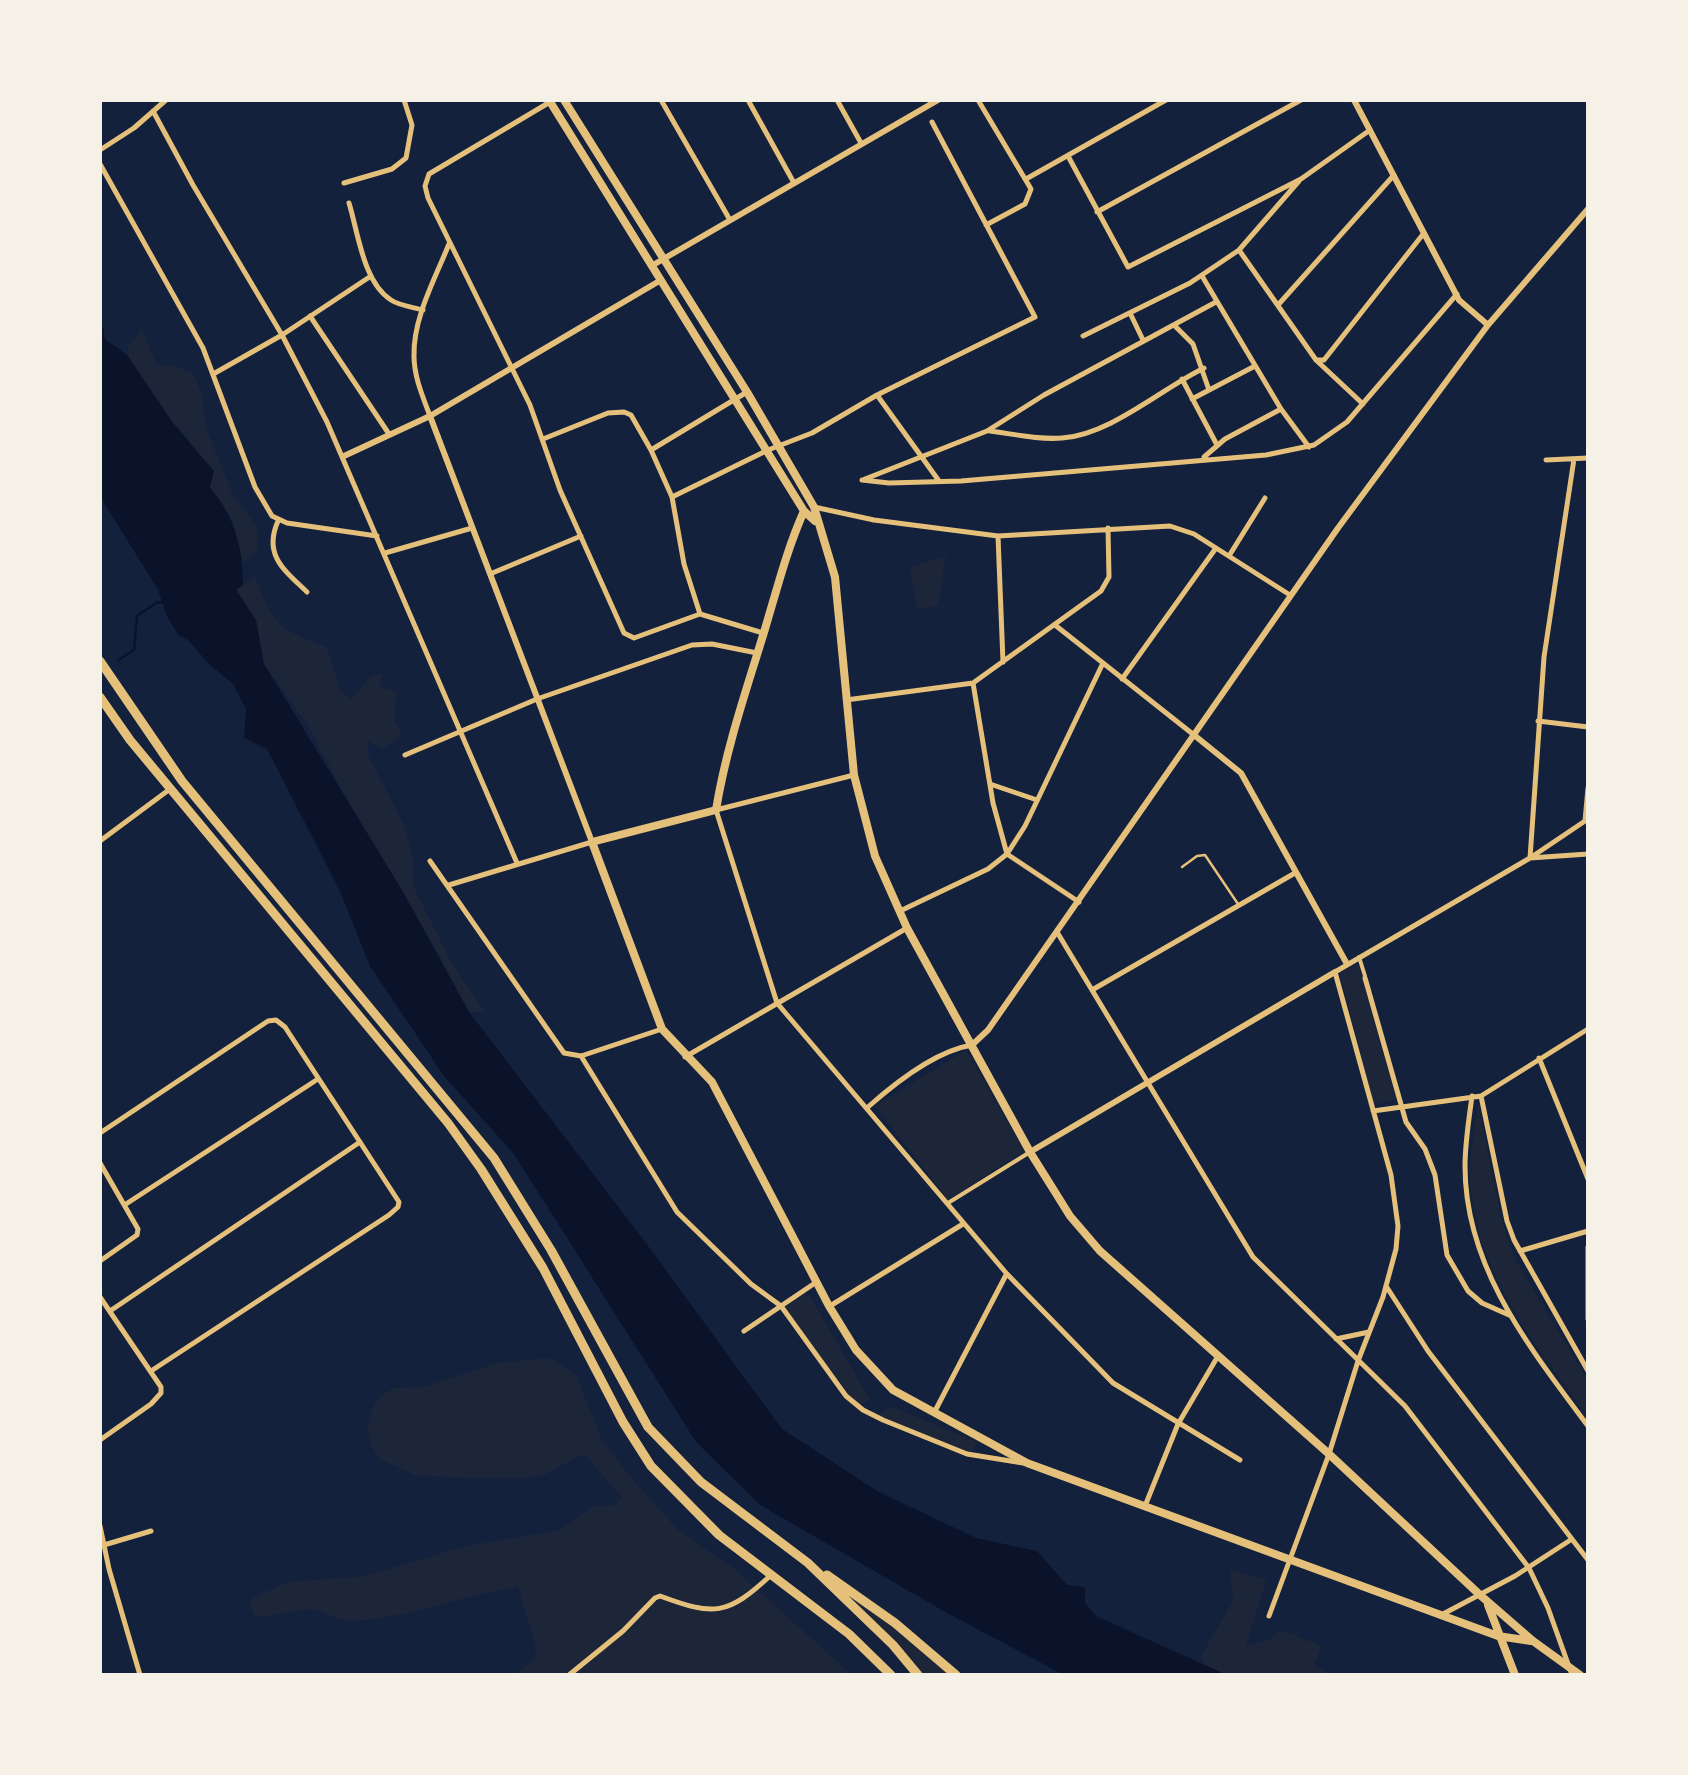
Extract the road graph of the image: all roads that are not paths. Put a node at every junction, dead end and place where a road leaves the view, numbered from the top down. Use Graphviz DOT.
graph roads {
  1 [pos="166,100"];
  2 [pos="404,100"];
  3 [pos="550,100"];
  4 [pos="564,100"];
  5 [pos="661,100"];
  6 [pos="748,100"];
  7 [pos="836,100"];
  8 [pos="917,100"];
  9 [pos="938,100"];
  10 [pos="978,100"];
  11 [pos="1166,100"];
  12 [pos="1301,100"];
  13 [pos="1354,100"];
  14 [pos="922,109"];
  15 [pos="154,111"];
  16 [pos="932,122"];
  17 [pos="1370,130"];
  18 [pos="861,144"];
  19 [pos="100,150"];
  20 [pos="1068,156"];
  21 [pos="100,164"];
  22 [pos="1394,175"];
  23 [pos="1026,179"];
  24 [pos="1300,179"];
  25 [pos="344,183"];
  26 [pos="794,183"];
  27 [pos="349,202"];
  28 [pos="1588,209"];
  29 [pos="1097,212"];
  30 [pos="730,220"];
  31 [pos="986,225"];
  32 [pos="1424,233"];
  33 [pos="449,244"];
  34 [pos="1239,250"];
  35 [pos="664,257"];
  36 [pos="653,265"];
  37 [pos="371,276"];
  38 [pos="1202,276"];
  39 [pos="662,280"];
  40 [pos="1457,294"];
  41 [pos="1216,302"];
  42 [pos="1278,305"];
  43 [pos="423,310"];
  44 [pos="1130,313"];
  45 [pos="310,316"];
  46 [pos="702,319"];
  47 [pos="1174,325"];
  48 [pos="1488,325"];
  49 [pos="692,328"];
  50 [pos="282,334"];
  51 [pos="1082,336"];
  52 [pos="1143,340"];
  53 [pos="1316,360"];
  54 [pos="1255,366"];
  55 [pos="513,368"];
  56 [pos="1204,368"];
  57 [pos="214,373"];
  58 [pos="1182,379"];
  59 [pos="1209,390"];
  60 [pos="747,392"];
  61 [pos="878,395"];
  62 [pos="1192,398"];
  63 [pos="736,399"];
  64 [pos="1364,404"];
  65 [pos="1281,409"];
  66 [pos="430,416"];
  67 [pos="987,431"];
  68 [pos="389,435"];
  69 [pos="542,440"];
  70 [pos="1217,445"];
  71 [pos="780,446"];
  72 [pos="1309,447"];
  73 [pos="651,450"];
  74 [pos="768,450"];
  75 [pos="920,455"];
  76 [pos="344,456"];
  77 [pos="1588,458"];
  78 [pos="1202,459"];
  79 [pos="1546,460"];
  80 [pos="1574,460"];
  81 [pos="939,481"];
  82 [pos="672,498"];
  83 [pos="1266,498"];
  84 [pos="809,509"];
  85 [pos="278,521"];
  86 [pos="472,528"];
  87 [pos="1108,528"];
  88 [pos="378,536"];
  89 [pos="582,536"];
  90 [pos="998,536"];
  91 [pos="1216,548"];
  92 [pos="384,553"];
  93 [pos="1229,556"];
  94 [pos="490,574"];
  95 [pos="307,592"];
  96 [pos="1290,595"];
  97 [pos="700,614"];
  98 [pos="1055,626"];
  99 [pos="764,633"];
  100 [pos="756,653"];
  101 [pos="100,661"];
  102 [pos="1003,662"];
  103 [pos="1102,663"];
  104 [pos="1122,679"];
  105 [pos="973,683"];
  106 [pos="100,697"];
  107 [pos="538,700"];
  108 [pos="846,700"];
  109 [pos="1538,721"];
  110 [pos="1588,727"];
  111 [pos="462,730"];
  112 [pos="1194,735"];
  113 [pos="405,755"];
  114 [pos="854,775"];
  115 [pos="990,784"];
  116 [pos="1588,788"];
  117 [pos="170,789"];
  118 [pos="1037,800"];
  119 [pos="716,810"];
  120 [pos="1586,820"];
  121 [pos="100,841"];
  122 [pos="592,842"];
  123 [pos="1007,854"];
  124 [pos="1588,854"];
  125 [pos="1530,858"];
  126 [pos="430,862"];
  127 [pos="517,864"];
  128 [pos="1182,867"];
  129 [pos="1296,873"];
  130 [pos="449,885"];
  131 [pos="1079,902"];
  132 [pos="1239,905"];
  133 [pos="900,911"];
  134 [pos="908,928"];
  135 [pos="1057,932"];
  136 [pos="1359,957"];
  137 [pos="1346,964"];
  138 [pos="1336,972"];
  139 [pos="1365,978"];
  140 [pos="1092,990"];
  141 [pos="778,1002"];
  142 [pos="662,1029"];
  143 [pos="1588,1029"];
  144 [pos="972,1046"];
  145 [pos="580,1056"];
  146 [pos="685,1057"];
  147 [pos="1539,1058"];
  148 [pos="318,1079"];
  149 [pos="1147,1085"];
  150 [pos="1472,1096"];
  151 [pos="1482,1096"];
  152 [pos="1401,1106"];
  153 [pos="868,1108"];
  154 [pos="1373,1111"];
  155 [pos="100,1133"];
  156 [pos="360,1142"];
  157 [pos="1030,1152"];
  158 [pos="100,1162"];
  159 [pos="1588,1179"];
  160 [pos="948,1203"];
  161 [pos="126,1204"];
  162 [pos="964,1224"];
  163 [pos="1588,1231"];
  164 [pos="1588,1247"];
  165 [pos="1520,1252"];
  166 [pos="100,1260"];
  167 [pos="1588,1268"];
  168 [pos="1007,1274"];
  169 [pos="816,1283"];
  170 [pos="1386,1286"];
  171 [pos="100,1297"];
  172 [pos="781,1306"];
  173 [pos="829,1306"];
  174 [pos="110,1311"];
  175 [pos="1509,1314"];
  176 [pos="1588,1320"];
  177 [pos="744,1330"];
  178 [pos="1369,1332"];
  179 [pos="1336,1339"];
  180 [pos="1218,1356"];
  181 [pos="1358,1361"];
  182 [pos="1588,1371"];
  183 [pos="150,1372"];
  184 [pos="934,1414"];
  185 [pos="1178,1424"];
  186 [pos="1588,1426"];
  187 [pos="100,1440"];
  188 [pos="1329,1454"];
  189 [pos="1240,1460"];
  190 [pos="1027,1464"];
  191 [pos="1145,1506"];
  192 [pos="100,1526"];
  193 [pos="151,1531"];
  194 [pos="1572,1539"];
  195 [pos="104,1545"];
  196 [pos="1585,1549"];
  197 [pos="103,1558"];
  198 [pos="1289,1560"];
  199 [pos="1588,1560"];
  200 [pos="808,1563"];
  201 [pos="1528,1568"];
  202 [pos="109,1569"];
  203 [pos="100,1571"];
  204 [pos="771,1576"];
  205 [pos="1484,1598"];
  206 [pos="1443,1614"];
  207 [pos="1270,1616"];
  208 [pos="1498,1636"];
  209 [pos="1533,1642"];
  210 [pos="1571,1672"];
  211 [pos="140,1675"];
  212 [pos="569,1675"];
  213 [pos="891,1675"];
  214 [pos="918,1675"];
  215 [pos="956,1675"];
  216 [pos="1515,1675"];
  217 [pos="1580,1675"];
  1 -- 15 [label="street"];
  2 -- 25 [label="street"];
  3 -- 33 [label="street"];
  3 -- 36 [label="main road"];
  4 -- 35 [label="main road"];
  5 -- 30 [label="street"];
  6 -- 26 [label="street"];
  7 -- 18 [label="street"];
  8 -- 14 [label="street"];
  9 -- 14 [label="street"];
  10 -- 23 [label="street"];
  11 -- 20 [label="street"];
  12 -- 29 [label="street"];
  13 -- 17 [label="street"];
  14 -- 18 [label="street"];
  15 -- 19 [label="street"];
  15 -- 50 [label="street"];
  16 -- 31 [label="street"];
  17 -- 22 [label="street"];
  17 -- 24 [label="street"];
  18 -- 26 [label="street"];
  20 -- 23 [label="street"];
  20 -- 29 [label="street"];
  21 -- 57 [label="street"];
  22 -- 32 [label="street"];
  22 -- 42 [label="street"];
  23 -- 31 [label="street"];
  24 -- 29 [label="street"];
  24 -- 34 [label="street"];
  26 -- 30 [label="street"];
  27 -- 37 [label="street"];
  28 -- 48 [label="street"];
  30 -- 35 [label="street"];
  31 -- 61 [label="street"];
  32 -- 40 [label="street"];
  32 -- 53 [label="street"];
  33 -- 43 [label="street"];
  33 -- 55 [label="street"];
  34 -- 38 [label="street"];
  34 -- 42 [label="street"];
  35 -- 36 [label="street"];
  35 -- 46 [label="main road"];
  36 -- 39 [label="main road"];
  37 -- 43 [label="street"];
  37 -- 45 [label="street"];
  38 -- 41 [label="street"];
  38 -- 44 [label="street"];
  39 -- 49 [label="main road"];
  39 -- 55 [label="street"];
  40 -- 48 [label="street"];
  40 -- 64 [label="street"];
  41 -- 47 [label="street"];
  41 -- 54 [label="street"];
  42 -- 53 [label="street"];
  43 -- 66 [label="street"];
  44 -- 51 [label="street"];
  44 -- 52 [label="street"];
  45 -- 50 [label="street"];
  45 -- 68 [label="street"];
  46 -- 49 [label="main road"];
  46 -- 60 [label="main road"];
  47 -- 52 [label="street"];
  47 -- 56 [label="street"];
  48 -- 96 [label="street"];
  49 -- 63 [label="main road"];
  50 -- 57 [label="street"];
  50 -- 76 [label="street"];
  52 -- 67 [label="street"];
  53 -- 64 [label="street"];
  54 -- 59 [label="street"];
  54 -- 65 [label="street"];
  55 -- 66 [label="street"];
  55 -- 69 [label="street"];
  56 -- 58 [label="street"];
  56 -- 59 [label="street"];
  57 -- 85 [label="street"];
  58 -- 62 [label="street"];
  58 -- 67 [label="street"];
  59 -- 62 [label="street"];
  60 -- 63 [label="street"];
  60 -- 71 [label="main road"];
  61 -- 71 [label="street"];
  61 -- 75 [label="street"];
  62 -- 70 [label="street"];
  63 -- 73 [label="street"];
  63 -- 74 [label="main road"];
  64 -- 72 [label="street"];
  65 -- 70 [label="street"];
  65 -- 72 [label="street"];
  66 -- 68 [label="street"];
  66 -- 86 [label="street"];
  67 -- 75 [label="street"];
  68 -- 76 [label="street"];
  69 -- 73 [label="street"];
  69 -- 89 [label="street"];
  70 -- 78 [label="street"];
  71 -- 74 [label="street"];
  71 -- 84 [label="main road"];
  72 -- 78 [label="street"];
  73 -- 82 [label="street"];
  74 -- 82 [label="street"];
  74 -- 84 [label="main road"];
  75 -- 81 [label="street"];
  75 -- 81 [label="street"];
  76 -- 88 [label="street"];
  77 -- 80 [label="street"];
  78 -- 81 [label="street"];
  79 -- 80 [label="street"];
  80 -- 109 [label="street"];
  82 -- 97 [label="street"];
  83 -- 93 [label="street"];
  84 -- 90 [label="street"];
  84 -- 99 [label="main road"];
  84 -- 108 [label="main road"];
  85 -- 88 [label="street"];
  85 -- 95 [label="street"];
  86 -- 92 [label="street"];
  86 -- 94 [label="street"];
  87 -- 90 [label="street"];
  87 -- 91 [label="street"];
  87 -- 98 [label="street"];
  88 -- 92 [label="street"];
  89 -- 94 [label="street"];
  89 -- 97 [label="street"];
  90 -- 102 [label="street"];
  91 -- 93 [label="street"];
  91 -- 104 [label="street"];
  92 -- 111 [label="street"];
  93 -- 96 [label="street"];
  94 -- 107 [label="street"];
  96 -- 112 [label="street"];
  97 -- 99 [label="street"];
  98 -- 102 [label="street"];
  98 -- 103 [label="street"];
  99 -- 100 [label="main road"];
  100 -- 107 [label="street"];
  100 -- 119 [label="main road"];
  101 -- 200 [label="highway"];
  102 -- 105 [label="street"];
  103 -- 104 [label="street"];
  103 -- 118 [label="street"];
  104 -- 112 [label="street"];
  105 -- 108 [label="street"];
  105 -- 115 [label="street"];
  106 -- 117 [label="highway"];
  107 -- 111 [label="street"];
  107 -- 122 [label="street"];
  108 -- 114 [label="main road"];
  109 -- 110 [label="street"];
  109 -- 125 [label="street"];
  111 -- 113 [label="street"];
  111 -- 127 [label="street"];
  112 -- 129 [label="street"];
  112 -- 131 [label="street"];
  114 -- 119 [label="street"];
  114 -- 133 [label="main road"];
  115 -- 118 [label="street"];
  115 -- 123 [label="street"];
  116 -- 120 [label="street"];
  117 -- 121 [label="street"];
  117 -- 204 [label="highway"];
  118 -- 123 [label="street"];
  119 -- 122 [label="main road"];
  119 -- 141 [label="street"];
  120 -- 125 [label="street"];
  122 -- 127 [label="street"];
  122 -- 142 [label="main road"];
  123 -- 131 [label="street"];
  123 -- 133 [label="street"];
  124 -- 125 [label="street"];
  125 -- 136 [label="street"];
  126 -- 130 [label="street"];
  127 -- 130 [label="street"];
  128 -- 132 [label="lane"];
  129 -- 132 [label="street"];
  129 -- 137 [label="street"];
  130 -- 145 [label="street"];
  131 -- 135 [label="street"];
  132 -- 140 [label="street"];
  133 -- 134 [label="main road"];
  134 -- 141 [label="street"];
  134 -- 144 [label="main road"];
  135 -- 140 [label="street"];
  135 -- 144 [label="street"];
  136 -- 137 [label="street"];
  136 -- 139 [label="street"];
  137 -- 138 [label="street"];
  138 -- 149 [label="street"];
  138 -- 154 [label="street"];
  139 -- 152 [label="street"];
  140 -- 149 [label="street"];
  141 -- 146 [label="street"];
  141 -- 153 [label="street"];
  142 -- 145 [label="street"];
  142 -- 146 [label="main road"];
  143 -- 147 [label="street"];
  144 -- 153 [label="street"];
  144 -- 157 [label="main road"];
  145 -- 172 [label="street"];
  146 -- 169 [label="main road"];
  147 -- 151 [label="street"];
  147 -- 159 [label="street"];
  148 -- 155 [label="street"];
  148 -- 156 [label="street"];
  148 -- 161 [label="street"];
  149 -- 157 [label="street"];
  149 -- 179 [label="street"];
  150 -- 151 [label="street"];
  150 -- 152 [label="street"];
  150 -- 175 [label="street"];
  151 -- 165 [label="street"];
  152 -- 154 [label="street"];
  152 -- 175 [label="street"];
  153 -- 160 [label="street"];
  154 -- 170 [label="street"];
  156 -- 174 [label="street"];
  156 -- 183 [label="street"];
  157 -- 160 [label="street"];
  157 -- 180 [label="main road"];
  158 -- 161 [label="street"];
  160 -- 162 [label="street"];
  161 -- 166 [label="street"];
  162 -- 168 [label="street"];
  162 -- 173 [label="street"];
  163 -- 165 [label="street"];
  164 -- 167 [label="street"];
  165 -- 182 [label="street"];
  167 -- 176 [label="street"];
  168 -- 184 [label="street"];
  168 -- 185 [label="street"];
  169 -- 172 [label="street"];
  169 -- 173 [label="main road"];
  170 -- 178 [label="street"];
  170 -- 194 [label="street"];
  171 -- 174 [label="street"];
  172 -- 177 [label="street"];
  172 -- 190 [label="street"];
  173 -- 184 [label="main road"];
  174 -- 183 [label="street"];
  175 -- 186 [label="street"];
  178 -- 179 [label="street"];
  178 -- 181 [label="street"];
  179 -- 181 [label="street"];
  180 -- 185 [label="street"];
  180 -- 188 [label="main road"];
  181 -- 188 [label="street"];
  181 -- 201 [label="street"];
  183 -- 187 [label="street"];
  184 -- 190 [label="main road"];
  185 -- 189 [label="street"];
  185 -- 191 [label="street"];
  188 -- 198 [label="street"];
  188 -- 205 [label="main road"];
  190 -- 191 [label="main road"];
  191 -- 198 [label="main road"];
  192 -- 195 [label="street"];
  193 -- 195 [label="street"];
  194 -- 196 [label="street"];
  194 -- 201 [label="street"];
  195 -- 197 [label="street"];
  196 -- 199 [label="street"];
  197 -- 202 [label="street"];
  198 -- 206 [label="main road"];
  198 -- 207 [label="street"];
  200 -- 214 [label="highway"];
  200 -- 215 [label="highway"];
  201 -- 205 [label="street"];
  201 -- 210 [label="street"];
  202 -- 203 [label="street"];
  202 -- 211 [label="street"];
  204 -- 212 [label="street"];
  204 -- 213 [label="highway"];
  205 -- 206 [label="street"];
  205 -- 208 [label="main road"];
  205 -- 209 [label="main road"];
  206 -- 208 [label="main road"];
  208 -- 209 [label="main road"];
  208 -- 216 [label="main road"];
  209 -- 210 [label="main road"];
  210 -- 217 [label="main road"];
}
